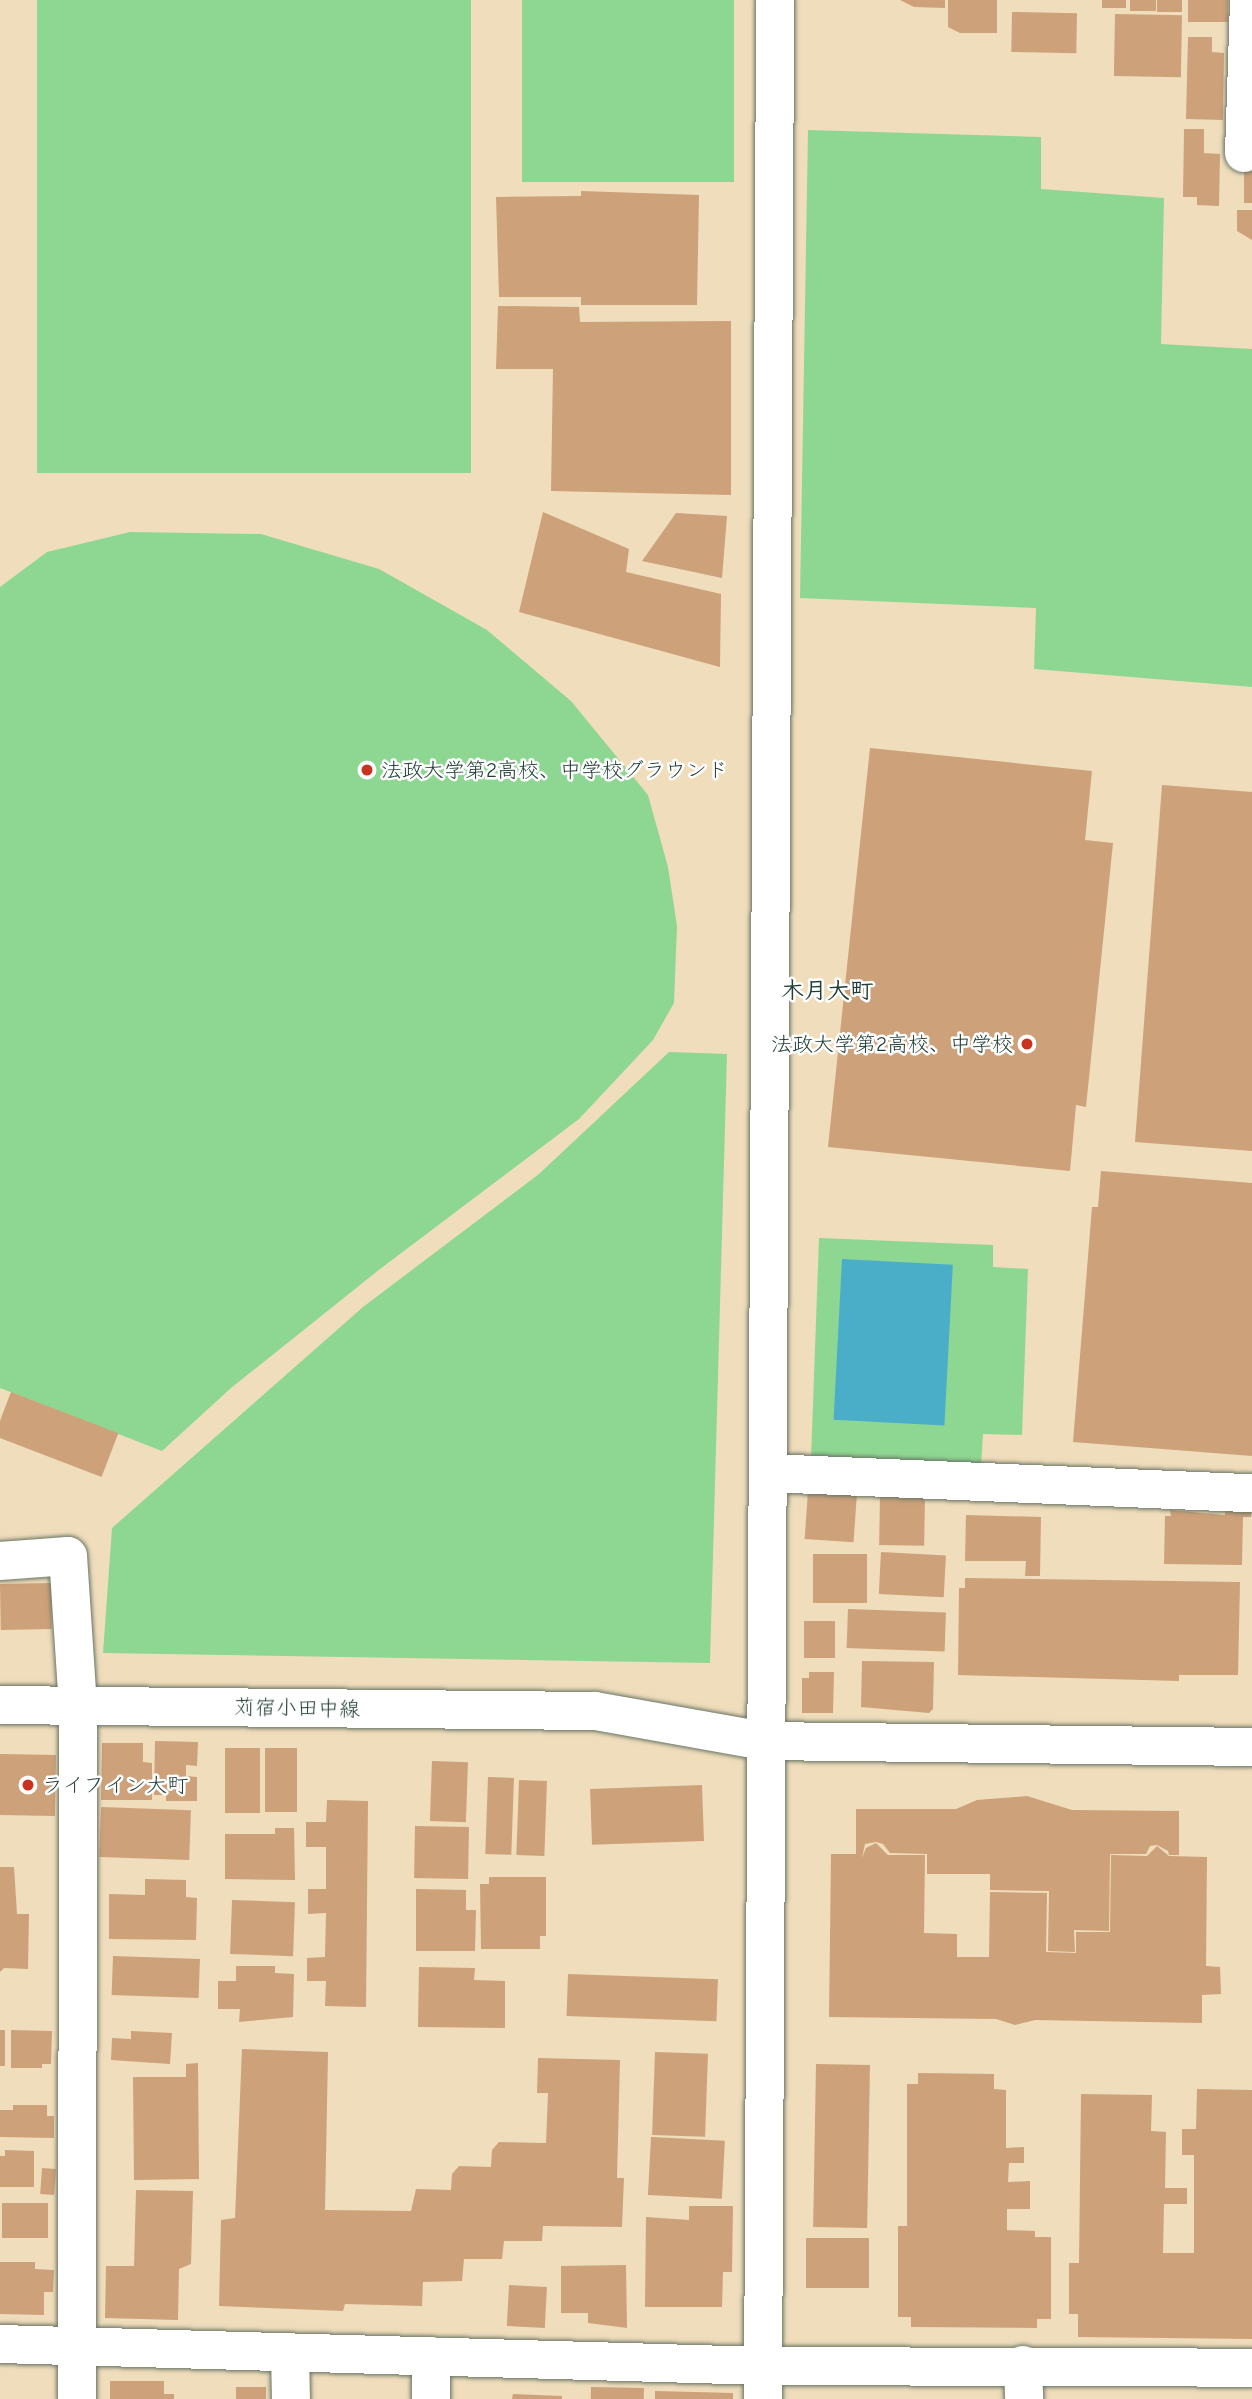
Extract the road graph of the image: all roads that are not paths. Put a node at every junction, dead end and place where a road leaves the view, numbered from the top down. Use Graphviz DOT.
graph roads {
  1 [pos="775,0"];
  2 [pos="1249,0"];
  3 [pos="1244,153"];
  4 [pos="768,1473"];
  5 [pos="1252,1493"];
  6 [pos="0,1561"];
  7 [pos="0,1705"];
  8 [pos="78,1705"];
  9 [pos="764,1741"];
  10 [pos="1252,1747"];
  11 [pos="0,2344"];
  12 [pos="77,2347"];
  13 [pos="290,2353"];
  14 [pos="430,2356"];
  15 [pos="1252,2368"];
  16 [pos="763,2382"];
  17 [pos="1023,2382"];
  18 [pos="78,2399"];
  19 [pos="291,2399"];
  20 [pos="431,2399"];
  1 -- 4 [label="street"];
  2 -- 3 [label="street"];
  4 -- 5 [label="street"];
  4 -- 9 [label="street"];
  6 -- 8 [label="street"];
  7 -- 8 [label="street, 苅宿小田中線"];
  8 -- 9 [label="street, 苅宿小田中線"];
  8 -- 12 [label="street"];
  9 -- 10 [label="street, 苅宿小田中線"];
  9 -- 16 [label="street"];
  11 -- 12 [label="street"];
  12 -- 13 [label="street"];
  12 -- 18 [label="street"];
  13 -- 14 [label="street"];
  13 -- 19 [label="street"];
  14 -- 16 [label="street"];
  14 -- 20 [label="street"];
  15 -- 17 [label="street"];
  16 -- 17 [label="street"];
}
